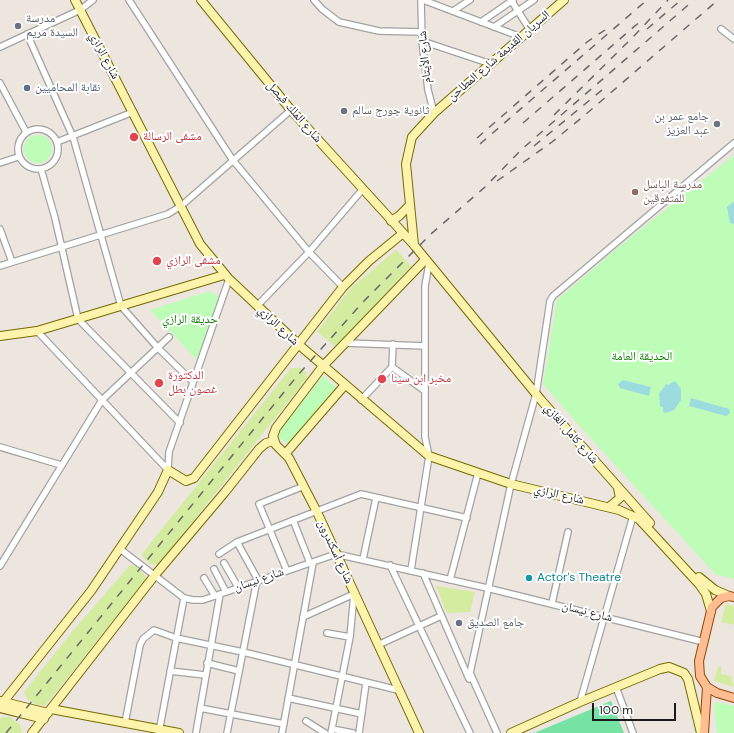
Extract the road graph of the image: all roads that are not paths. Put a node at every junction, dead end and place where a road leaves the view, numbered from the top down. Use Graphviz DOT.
graph roads {
  1 [pos="75,0"];
  2 [pos="93,0"];
  3 [pos="129,0"];
  4 [pos="201,0"];
  5 [pos="314,0"];
  6 [pos="422,0"];
  7 [pos="470,0"];
  8 [pos="512,0"];
  9 [pos="534,0"];
  10 [pos="564,0"];
  11 [pos="80,10"];
  12 [pos="453,11"];
  13 [pos="518,12"];
  14 [pos="481,22"];
  15 [pos="494,27"];
  16 [pos="721,29"];
  17 [pos="530,30"];
  18 [pos="422,32"];
  19 [pos="27,34"];
  20 [pos="521,37"];
  21 [pos="733,38"];
  22 [pos="422,41"];
  23 [pos="0,47"];
  24 [pos="490,64"];
  25 [pos="0,83"];
  26 [pos="291,110"];
  27 [pos="133,112"];
  28 [pos="434,113"];
  29 [pos="26,132"];
  30 [pos="73,137"];
  31 [pos="57,142"];
  32 [pos="734,143"];
  33 [pos="18,156"];
  34 [pos="232,160"];
  35 [pos="0,163"];
  36 [pos="41,169"];
  37 [pos="362,190"];
  38 [pos="181,206"];
  39 [pos="409,206"];
  40 [pos="391,221"];
  41 [pos="0,229"];
  42 [pos="402,234"];
  43 [pos="101,236"];
  44 [pos="414,246"];
  45 [pos="62,248"];
  46 [pos="309,252"];
  47 [pos="12,262"];
  48 [pos="427,262"];
  49 [pos="0,266"];
  50 [pos="227,277"];
  51 [pos="343,287"];
  52 [pos="121,306"];
  53 [pos="257,306"];
  54 [pos="78,319"];
  55 [pos="37,331"];
  56 [pos="0,336"];
  57 [pos="169,337"];
  58 [pos="346,342"];
  59 [pos="298,344"];
  60 [pos="393,344"];
  61 [pos="425,346"];
  62 [pos="158,348"];
  63 [pos="323,366"];
  64 [pos="392,367"];
  65 [pos="132,374"];
  66 [pos="194,382"];
  67 [pos="344,386"];
  68 [pos="425,391"];
  69 [pos="536,394"];
  70 [pos="102,400"];
  71 [pos="361,400"];
  72 [pos="180,423"];
  73 [pos="274,441"];
  74 [pos="0,447"];
  75 [pos="286,453"];
  76 [pos="429,456"];
  77 [pos="62,464"];
  78 [pos="168,470"];
  79 [pos="478,473"];
  80 [pos="511,484"];
  81 [pos="304,486"];
  82 [pos="618,488"];
  83 [pos="376,498"];
  84 [pos="609,507"];
  85 [pos="421,508"];
  86 [pos="317,512"];
  87 [pos="633,516"];
  88 [pos="467,518"];
  89 [pos="292,520"];
  90 [pos="270,528"];
  91 [pos="568,532"];
  92 [pos="237,542"];
  93 [pos="120,549"];
  94 [pos="219,554"];
  95 [pos="336,554"];
  96 [pos="363,559"];
  97 [pos="224,563"];
  98 [pos="311,563"];
  99 [pos="390,565"];
  100 [pos="0,566"];
  101 [pos="214,569"];
  102 [pos="287,570"];
  103 [pos="411,570"];
  104 [pos="423,573"];
  105 [pos="155,575"];
  106 [pos="204,578"];
  107 [pos="258,580"];
  108 [pos="450,580"];
  109 [pos="238,587"];
  110 [pos="487,588"];
  111 [pos="220,594"];
  112 [pos="354,594"];
  113 [pos="732,596"];
  114 [pos="184,598"];
  115 [pos="552,603"];
  116 [pos="711,611"];
  117 [pos="441,616"];
  118 [pos="603,616"];
  119 [pos="303,618"];
  120 [pos="419,626"];
  121 [pos="327,633"];
  122 [pos="350,637"];
  123 [pos="176,638"];
  124 [pos="704,642"];
  125 [pos="378,644"];
  126 [pos="210,646"];
  127 [pos="243,652"];
  128 [pos="207,663"];
  129 [pos="294,665"];
  130 [pos="170,670"];
  131 [pos="239,671"];
  132 [pos="205,675"];
  133 [pos="342,677"];
  134 [pos="366,683"];
  135 [pos="616,687"];
  136 [pos="707,687"];
  137 [pos="398,690"];
  138 [pos="288,698"];
  139 [pos="734,698"];
  140 [pos="580,702"];
  141 [pos="1,704"];
  142 [pos="200,708"];
  143 [pos="336,708"];
  144 [pos="231,713"];
  145 [pos="48,714"];
  146 [pos="362,714"];
  147 [pos="306,721"];
  148 [pos="125,722"];
  149 [pos="284,724"];
  150 [pos="159,731"];
  151 [pos="331,731"];
  152 [pos="32,733"];
  153 [pos="179,733"];
  154 [pos="196,733"];
  155 [pos="227,733"];
  156 [pos="282,733"];
  157 [pos="325,733"];
  158 [pos="353,733"];
  159 [pos="359,733"];
  160 [pos="419,733"];
  161 [pos="470,733"];
  162 [pos="493,733"];
  163 [pos="497,733"];
  164 [pos="511,733"];
  165 [pos="633,733"];
  166 [pos="701,733"];
  167 [pos="704,733"];
  1 -- 11 [label="main road, شارع الرازي"];
  2 -- 11 [label="street"];
  3 -- 34 [label="street"];
  4 -- 26 [label="main road, شارع الملك فيصل"];
  5 -- 18 [label="street"];
  6 -- 12 [label="street"];
  6 -- 18 [label="street, شارع الأيتام"];
  7 -- 12 [label="street"];
  8 -- 13 [label="street"];
  8 -- 14 [label="street"];
  9 -- 13 [label="street"];
  10 -- 17 [label="main road, السريان القديمة شارع المطاحن"];
  11 -- 19 [label="street"];
  11 -- 27 [label="main road, شارع الرازي"];
  12 -- 14 [label="street"];
  13 -- 15 [label="street"];
  13 -- 17 [label="street"];
  14 -- 15 [label="street"];
  15 -- 20 [label="street"];
  16 -- 21 [label="street"];
  17 -- 20 [label="main road, السريان القديمة شارع المطاحن"];
  18 -- 22 [label="street, شارع الأيتام"];
  19 -- 23 [label="street"];
  19 -- 30 [label="street"];
  20 -- 24 [label="main road, السريان القديمة شارع المطاحن"];
  22 -- 24 [label="street"];
  22 -- 28 [label="street, شارع الأيتام"];
  24 -- 28 [label="main road, السريان القديمة شارع المطاحن"];
  25 -- 29 [label="street"];
  26 -- 34 [label="street"];
  26 -- 37 [label="main road, شارع الملك فيصل"];
  27 -- 30 [label="street"];
  27 -- 38 [label="main road, شارع الرازي"];
  28 -- 39 [label="main road, السريان القديمة شارع المطاحن"];
  29 -- 31 [label="street"];
  29 -- 33 [label="street"];
  30 -- 31 [label="street"];
  30 -- 43 [label="street"];
  31 -- 36 [label="street"];
  32 -- 69 [label="street"];
  33 -- 35 [label="street"];
  33 -- 36 [label="street"];
  34 -- 38 [label="street"];
  34 -- 46 [label="street"];
  36 -- 45 [label="street"];
  37 -- 40 [label="main road, شارع الملك فيصل"];
  37 -- 46 [label="street"];
  38 -- 43 [label="street"];
  38 -- 50 [label="main road, شارع الرازي"];
  39 -- 40 [label="main road"];
  39 -- 44 [label="main road"];
  40 -- 42 [label="main road, شارع الملك فيصل"];
  41 -- 47 [label="street"];
  42 -- 44 [label="main road, شارع الملك فيصل"];
  42 -- 51 [label="main road"];
  43 -- 45 [label="street"];
  43 -- 52 [label="street"];
  44 -- 48 [label="main road, شارع الملك فيصل"];
  45 -- 47 [label="street"];
  45 -- 54 [label="street"];
  46 -- 51 [label="street"];
  46 -- 53 [label="street"];
  47 -- 49 [label="street"];
  48 -- 58 [label="main road"];
  48 -- 61 [label="street"];
  48 -- 69 [label="main road, شارع كامل الغازي"];
  50 -- 52 [label="main road"];
  50 -- 53 [label="main road, شارع الرازي"];
  50 -- 66 [label="street"];
  51 -- 59 [label="main road"];
  52 -- 54 [label="main road"];
  52 -- 62 [label="street"];
  53 -- 59 [label="main road, شارع الرازي"];
  54 -- 55 [label="main road"];
  54 -- 65 [label="street"];
  55 -- 56 [label="main road"];
  55 -- 70 [label="street"];
  57 -- 62 [label="street"];
  58 -- 60 [label="street"];
  58 -- 63 [label="main road"];
  59 -- 63 [label="main road, شارع الرازي"];
  59 -- 78 [label="main road"];
  60 -- 61 [label="street"];
  60 -- 64 [label="street"];
  61 -- 68 [label="street"];
  62 -- 65 [label="street"];
  62 -- 66 [label="street"];
  63 -- 67 [label="main road, شارع الرازي"];
  63 -- 73 [label="main road"];
  64 -- 68 [label="street"];
  64 -- 71 [label="street"];
  65 -- 70 [label="street"];
  65 -- 72 [label="street"];
  66 -- 72 [label="street"];
  67 -- 71 [label="main road, شارع الرازي"];
  67 -- 75 [label="main road"];
  68 -- 76 [label="street"];
  69 -- 80 [label="street"];
  69 -- 82 [label="main road, شارع كامل الغازي"];
  70 -- 77 [label="street"];
  70 -- 78 [label="street"];
  71 -- 76 [label="main road, شارع الرازي"];
  72 -- 78 [label="street"];
  73 -- 75 [label="main road, شارع أسكندرون"];
  73 -- 105 [label="main road"];
  74 -- 77 [label="street"];
  75 -- 81 [label="main road, شارع أسكندرون"];
  76 -- 79 [label="main road, شارع الرازي"];
  76 -- 85 [label="street"];
  77 -- 100 [label="street"];
  78 -- 93 [label="main road"];
  79 -- 80 [label="main road, شارع الرازي"];
  79 -- 88 [label="street"];
  80 -- 84 [label="main road, شارع الرازي"];
  80 -- 110 [label="street"];
  81 -- 86 [label="main road, شارع أسكندرون"];
  81 -- 90 [label="street"];
  82 -- 84 [label="main road"];
  82 -- 113 [label="main road, شارع كامل الغازي"];
  83 -- 85 [label="street"];
  83 -- 86 [label="street"];
  83 -- 96 [label="street"];
  84 -- 87 [label="main road"];
  85 -- 88 [label="street"];
  85 -- 103 [label="street"];
  86 -- 89 [label="street"];
  86 -- 95 [label="main road, شارع أسكندرون"];
  87 -- 116 [label="main road"];
  87 -- 118 [label="street"];
  88 -- 108 [label="street"];
  89 -- 90 [label="street"];
  89 -- 98 [label="street"];
  90 -- 92 [label="street"];
  90 -- 102 [label="street"];
  91 -- 115 [label="street"];
  92 -- 94 [label="street"];
  92 -- 107 [label="street"];
  93 -- 105 [label="street"];
  93 -- 141 [label="main road"];
  95 -- 96 [label="street, شارع نيسان"];
  95 -- 98 [label="street, شارع نيسان"];
  95 -- 112 [label="main road, شارع أسكندرون"];
  96 -- 99 [label="street, شارع نيسان"];
  97 -- 109 [label="street"];
  98 -- 102 [label="street, شارع نيسان"];
  98 -- 119 [label="street"];
  99 -- 103 [label="street, شارع نيسان"];
  99 -- 120 [label="street"];
  101 -- 111 [label="street"];
  102 -- 107 [label="street, شارع نيسان"];
  103 -- 104 [label="street, شارع نيسان"];
  104 -- 108 [label="street, شارع نيسان"];
  104 -- 117 [label="street"];
  105 -- 114 [label="street"];
  105 -- 145 [label="main road"];
  106 -- 111 [label="street"];
  107 -- 109 [label="street, شارع نيسان"];
  107 -- 127 [label="street"];
  108 -- 110 [label="street, شارع نيسان"];
  109 -- 111 [label="street, شارع نيسان"];
  110 -- 115 [label="street, شارع نيسان"];
  110 -- 163 [label="street"];
  111 -- 114 [label="street, شارع نيسان"];
  111 -- 126 [label="street"];
  112 -- 119 [label="street"];
  112 -- 122 [label="street"];
  112 -- 125 [label="main road, شارع أسكندرون"];
  113 -- 116 [label="main road"];
  114 -- 123 [label="street"];
  115 -- 118 [label="street, شارع نيسان"];
  116 -- 124 [label="main road"];
  117 -- 120 [label="street"];
  117 -- 162 [label="street"];
  118 -- 124 [label="street, شارع نيسان"];
  118 -- 140 [label="street"];
  119 -- 129 [label="street"];
  120 -- 125 [label="street"];
  120 -- 161 [label="street"];
  121 -- 122 [label="street"];
  122 -- 133 [label="street"];
  123 -- 126 [label="street"];
  123 -- 130 [label="street"];
  123 -- 148 [label="street"];
  124 -- 136 [label="main road"];
  125 -- 137 [label="main road, شارع أسكندرون"];
  126 -- 127 [label="street"];
  126 -- 128 [label="street"];
  127 -- 129 [label="street"];
  127 -- 131 [label="street"];
  128 -- 131 [label="street"];
  128 -- 132 [label="street"];
  129 -- 133 [label="street"];
  129 -- 138 [label="street"];
  130 -- 132 [label="street"];
  130 -- 150 [label="street"];
  131 -- 144 [label="street"];
  132 -- 142 [label="street"];
  133 -- 134 [label="street"];
  133 -- 143 [label="street"];
  134 -- 137 [label="street"];
  134 -- 146 [label="street"];
  135 -- 140 [label="main road"];
  135 -- 165 [label="street"];
  135 -- 166 [label="main road"];
  136 -- 139 [label="main road"];
  136 -- 167 [label="main road"];
  137 -- 160 [label="main road, شارع أسكندرون"];
  138 -- 143 [label="street"];
  138 -- 149 [label="street"];
  140 -- 164 [label="main road"];
  141 -- 145 [label="main road"];
  142 -- 144 [label="street"];
  142 -- 154 [label="street"];
  143 -- 146 [label="street"];
  143 -- 151 [label="street"];
  144 -- 149 [label="street"];
  144 -- 155 [label="street"];
  145 -- 148 [label="main road"];
  145 -- 152 [label="main road"];
  146 -- 159 [label="street"];
  147 -- 157 [label="street"];
  148 -- 150 [label="main road"];
  149 -- 156 [label="street"];
  150 -- 153 [label="main road"];
  151 -- 158 [label="street"];
}
